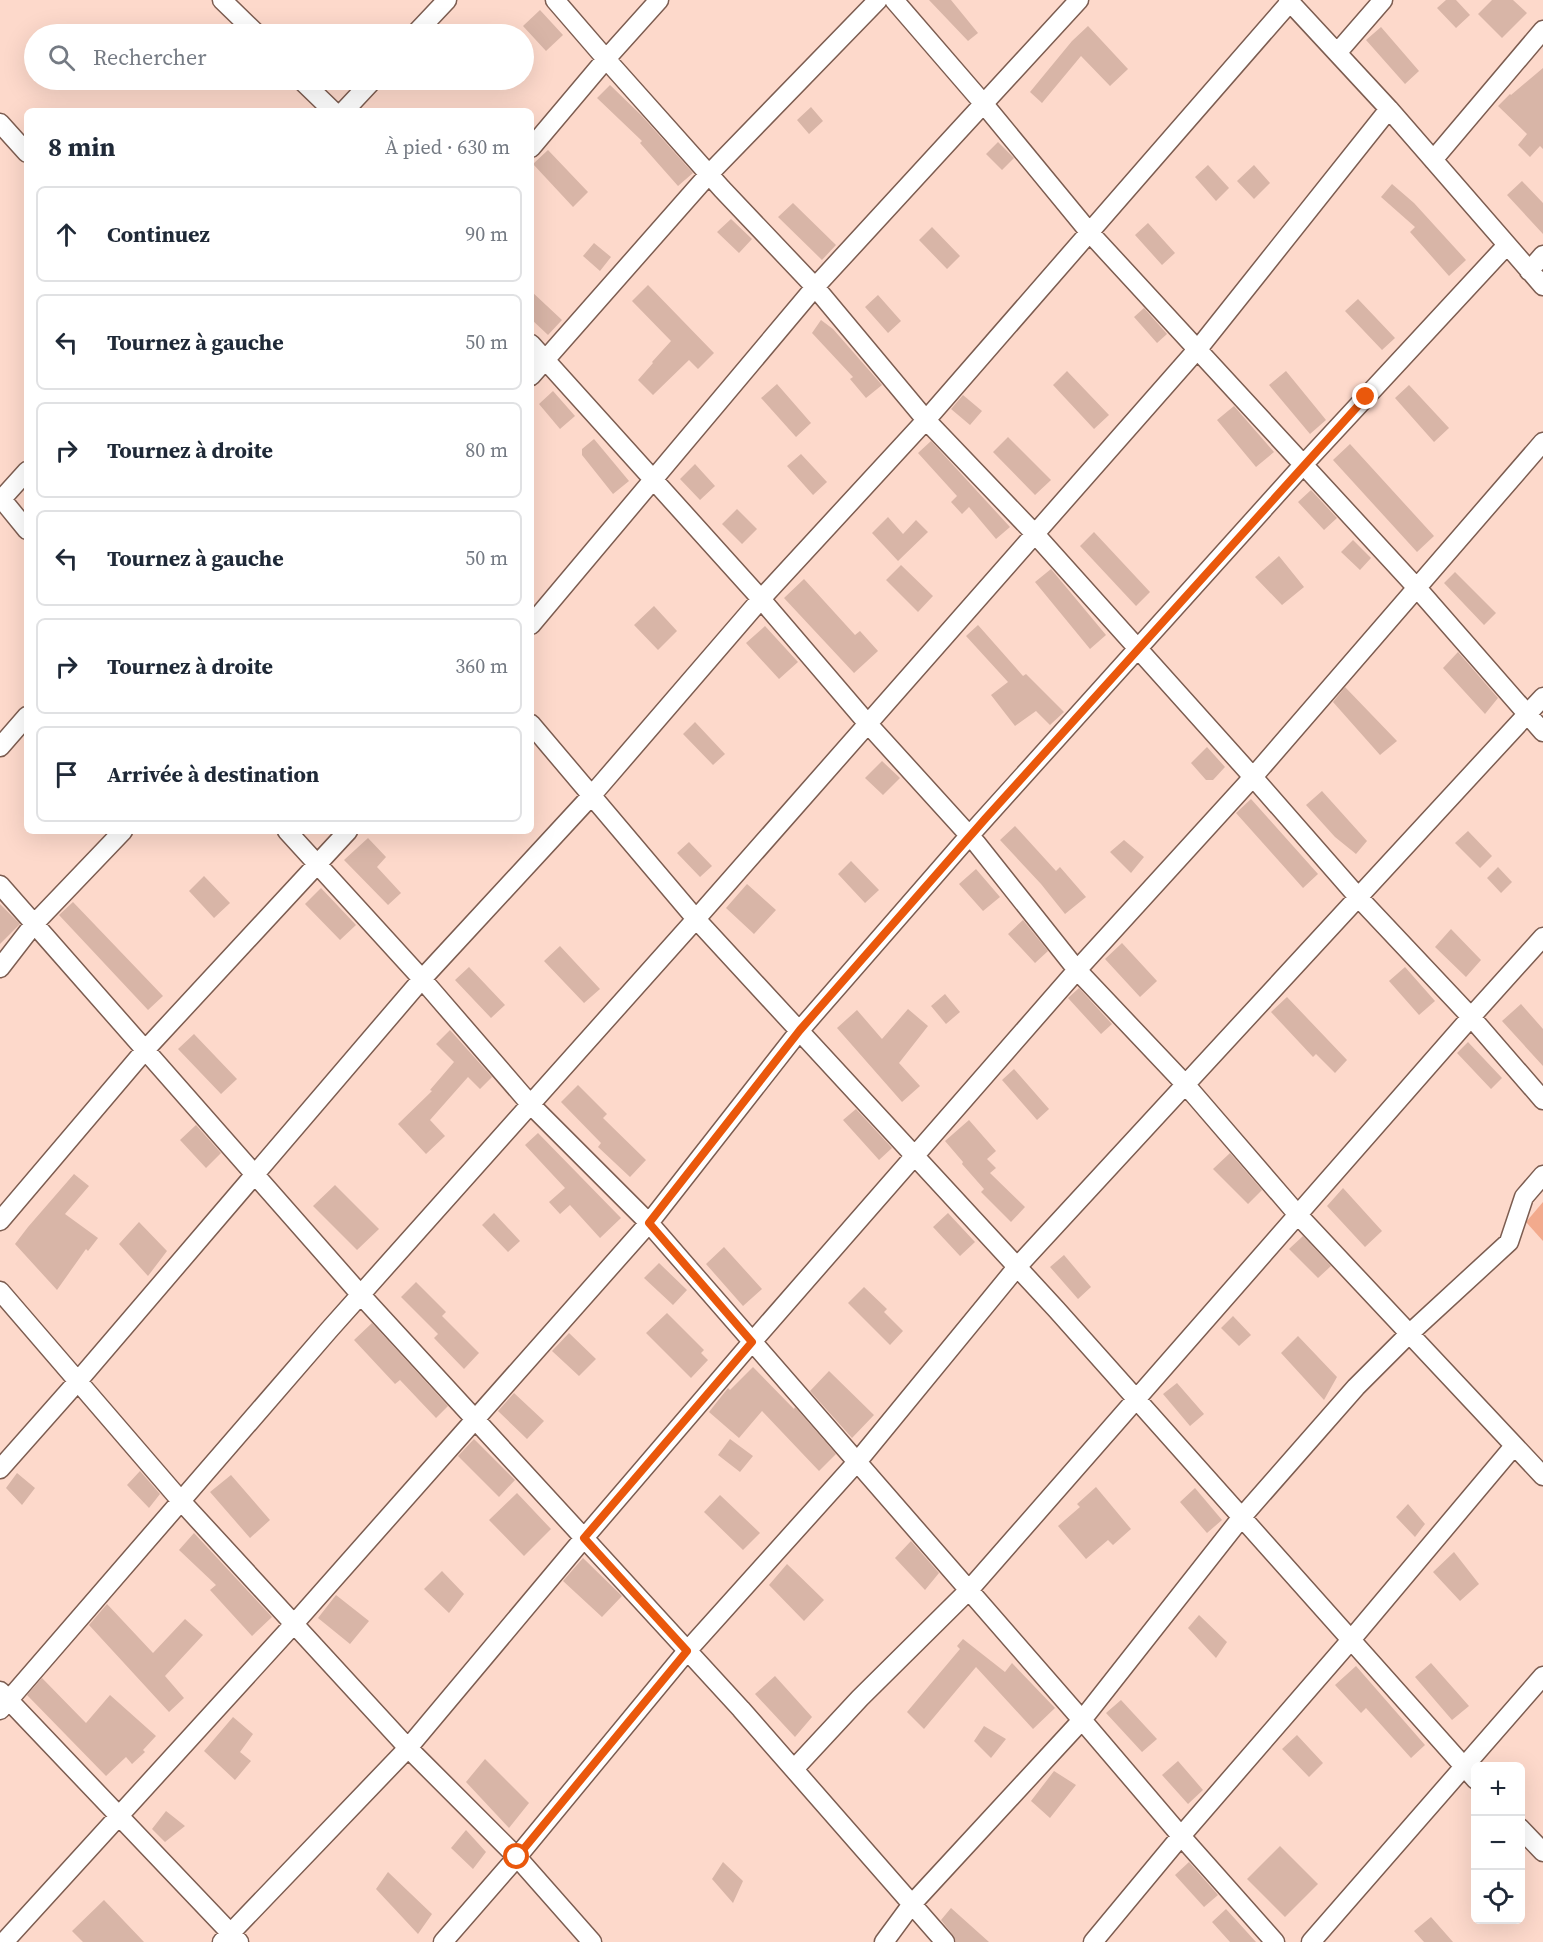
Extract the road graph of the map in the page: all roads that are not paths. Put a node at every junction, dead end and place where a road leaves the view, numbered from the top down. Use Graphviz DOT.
graph roads {
  1 [pos="222,0"];
  2 [pos="447,0"];
  3 [pos="555,0"];
  4 [pos="659,0"];
  5 [pos="878,0"];
  6 [pos="894,0"];
  7 [pos="1078,0"];
  8 [pos="1383,0"];
  9 [pos="1289,1"];
  10 [pos="247,24"];
  11 [pos="424,24"];
  12 [pos="1543,30"];
  13 [pos="1337,53"];
  14 [pos="606,59"];
  15 [pos="311,90"];
  16 [pos="364,90"];
  17 [pos="983,103"];
  18 [pos="330,108"];
  19 [pos="347,108"];
  20 [pos="1389,109"];
  21 [pos="0,123"];
  22 [pos="534,144"];
  23 [pos="24,150"];
  24 [pos="1432,160"];
  25 [pos="709,174"];
  26 [pos="1090,232"];
  27 [pos="1507,245"];
  28 [pos="1543,255"];
  29 [pos="1530,271"];
  30 [pos="1543,286"];
  31 [pos="815,288"];
  32 [pos="534,347"];
  33 [pos="1197,350"];
  34 [pos="546,361"];
  35 [pos="534,373"];
  36 [pos="926,420"];
  37 [pos="1543,442"];
  38 [pos="1303,465"];
  39 [pos="24,474"];
  40 [pos="653,481"];
  41 [pos="1,499"];
  42 [pos="24,526"];
  43 [pos="1035,534"];
  44 [pos="1417,588"];
  45 [pos="761,599"];
  46 [pos="534,621"];
  47 [pos="1138,650"];
  48 [pos="1543,697"];
  49 [pos="1528,715"];
  50 [pos="24,719"];
  51 [pos="868,724"];
  52 [pos="534,728"];
  53 [pos="1543,732"];
  54 [pos="0,747"];
  55 [pos="1253,777"];
  56 [pos="591,795"];
  57 [pos="120,834"];
  58 [pos="289,834"];
  59 [pos="345,834"];
  60 [pos="969,836"];
  61 [pos="316,866"];
  62 [pos="0,885"];
  63 [pos="1358,897"];
  64 [pos="696,919"];
  65 [pos="34,924"];
  66 [pos="1543,938"];
  67 [pos="0,968"];
  68 [pos="1077,970"];
  69 [pos="422,979"];
  70 [pos="1470,1017"];
  71 [pos="800,1030"];
  72 [pos="146,1049"];
  73 [pos="1185,1084"];
  74 [pos="1543,1100"];
  75 [pos="530,1104"];
  76 [pos="915,1156"];
  77 [pos="254,1175"];
  78 [pos="1543,1175"];
  79 [pos="1298,1215"];
  80 [pos="0,1221"];
  81 [pos="649,1223"];
  82 [pos="1017,1267"];
  83 [pos="0,1291"];
  84 [pos="360,1294"];
  85 [pos="1409,1334"];
  86 [pos="752,1342"];
  87 [pos="78,1381"];
  88 [pos="1136,1399"];
  89 [pos="475,1420"];
  90 [pos="1514,1446"];
  91 [pos="857,1462"];
  92 [pos="0,1469"];
  93 [pos="1543,1476"];
  94 [pos="181,1501"];
  95 [pos="1241,1518"];
  96 [pos="584,1538"];
  97 [pos="969,1590"];
  98 [pos="293,1625"];
  99 [pos="1350,1641"];
  100 [pos="687,1651"];
  101 [pos="1543,1676"];
  102 [pos="3,1700"];
  103 [pos="1082,1720"];
  104 [pos="408,1748"];
  105 [pos="794,1768"];
  106 [pos="1469,1773"];
  107 [pos="121,1815"];
  108 [pos="1525,1832"];
  109 [pos="1180,1836"];
  110 [pos="1543,1852"];
  111 [pos="517,1857"];
  112 [pos="912,1904"];
  113 [pos="230,1939"];
  114 [pos="4,1942"];
  115 [pos="443,1942"];
  116 [pos="592,1942"];
  117 [pos="884,1942"];
  118 [pos="945,1942"];
  119 [pos="1093,1942"];
  120 [pos="1275,1942"];
  121 [pos="1311,1942"];
  1 -- 10 [label="street"];
  2 -- 11 [label="street"];
  3 -- 14 [label="street"];
  4 -- 14 [label="street"];
  5 -- 25 [label="street"];
  6 -- 17 [label="street"];
  7 -- 17 [label="street"];
  8 -- 13 [label="street"];
  9 -- 13 [label="street"];
  9 -- 26 [label="street"];
  12 -- 24 [label="street"];
  13 -- 20 [label="street"];
  14 -- 22 [label="street"];
  14 -- 25 [label="street"];
  15 -- 18 [label="street"];
  16 -- 19 [label="street"];
  17 -- 26 [label="street"];
  17 -- 31 [label="street"];
  20 -- 24 [label="street"];
  20 -- 33 [label="street"];
  21 -- 23 [label="street"];
  24 -- 27 [label="street"];
  25 -- 31 [label="street"];
  25 -- 34 [label="street"];
  26 -- 33 [label="street"];
  26 -- 36 [label="street"];
  27 -- 29 [label="street"];
  27 -- 38 [label="street"];
  28 -- 29 [label="street"];
  29 -- 30 [label="street"];
  31 -- 36 [label="street"];
  31 -- 40 [label="street"];
  32 -- 34 [label="street"];
  33 -- 38 [label="street"];
  33 -- 43 [label="street"];
  34 -- 35 [label="street"];
  34 -- 40 [label="street"];
  36 -- 43 [label="street"];
  36 -- 45 [label="street"];
  37 -- 44 [label="street"];
  38 -- 44 [label="street"];
  38 -- 47 [label="street"];
  39 -- 41 [label="street"];
  40 -- 45 [label="street"];
  40 -- 46 [label="street"];
  41 -- 42 [label="street"];
  43 -- 47 [label="street"];
  43 -- 51 [label="street"];
  44 -- 49 [label="street"];
  44 -- 55 [label="street"];
  45 -- 51 [label="street"];
  45 -- 56 [label="street"];
  47 -- 55 [label="street"];
  47 -- 60 [label="street"];
  48 -- 49 [label="street"];
  49 -- 53 [label="street"];
  49 -- 63 [label="street"];
  50 -- 54 [label="street"];
  51 -- 60 [label="street"];
  51 -- 64 [label="street"];
  52 -- 56 [label="street"];
  55 -- 63 [label="street"];
  55 -- 68 [label="street"];
  56 -- 64 [label="street"];
  56 -- 69 [label="street"];
  57 -- 65 [label="street"];
  58 -- 61 [label="street"];
  59 -- 61 [label="street"];
  60 -- 68 [label="street"];
  60 -- 71 [label="street"];
  61 -- 69 [label="street"];
  61 -- 72 [label="street"];
  62 -- 65 [label="street"];
  63 -- 70 [label="street"];
  63 -- 73 [label="street"];
  64 -- 71 [label="street"];
  64 -- 75 [label="street"];
  65 -- 67 [label="street"];
  65 -- 72 [label="street"];
  66 -- 70 [label="street"];
  68 -- 73 [label="street"];
  68 -- 76 [label="street"];
  69 -- 75 [label="street"];
  69 -- 77 [label="street"];
  70 -- 74 [label="street"];
  70 -- 79 [label="street"];
  71 -- 76 [label="street"];
  71 -- 81 [label="street"];
  72 -- 77 [label="street"];
  72 -- 80 [label="street"];
  73 -- 79 [label="street"];
  73 -- 82 [label="street"];
  75 -- 81 [label="street"];
  75 -- 84 [label="street"];
  76 -- 82 [label="street"];
  76 -- 86 [label="street"];
  77 -- 84 [label="street"];
  77 -- 87 [label="street"];
  78 -- 85 [label="street"];
  79 -- 85 [label="street"];
  79 -- 88 [label="street"];
  81 -- 86 [label="street"];
  81 -- 89 [label="street"];
  82 -- 88 [label="street"];
  82 -- 91 [label="street"];
  83 -- 87 [label="street"];
  84 -- 89 [label="street"];
  84 -- 94 [label="street"];
  85 -- 90 [label="street"];
  85 -- 95 [label="street"];
  86 -- 91 [label="street"];
  86 -- 96 [label="street"];
  87 -- 92 [label="street"];
  87 -- 94 [label="street"];
  88 -- 95 [label="street"];
  88 -- 97 [label="street"];
  89 -- 96 [label="street"];
  89 -- 98 [label="street"];
  90 -- 93 [label="street"];
  90 -- 99 [label="street"];
  91 -- 97 [label="street"];
  91 -- 100 [label="street"];
  94 -- 98 [label="street"];
  94 -- 102 [label="street"];
  95 -- 99 [label="street"];
  95 -- 103 [label="street"];
  96 -- 100 [label="street"];
  96 -- 104 [label="street"];
  97 -- 103 [label="street"];
  97 -- 105 [label="street"];
  98 -- 104 [label="street"];
  98 -- 107 [label="street"];
  99 -- 106 [label="street"];
  99 -- 109 [label="street"];
  100 -- 105 [label="street"];
  100 -- 111 [label="street"];
  101 -- 106 [label="street"];
  102 -- 107 [label="street"];
  103 -- 109 [label="street"];
  103 -- 112 [label="street"];
  104 -- 111 [label="street"];
  104 -- 113 [label="street"];
  105 -- 112 [label="street"];
  106 -- 121 [label="street"];
  107 -- 113 [label="street"];
  107 -- 114 [label="street"];
  108 -- 110 [label="street"];
  109 -- 119 [label="street"];
  109 -- 120 [label="street"];
  111 -- 115 [label="street"];
  111 -- 116 [label="street"];
  112 -- 117 [label="street"];
  112 -- 118 [label="street"];
}
